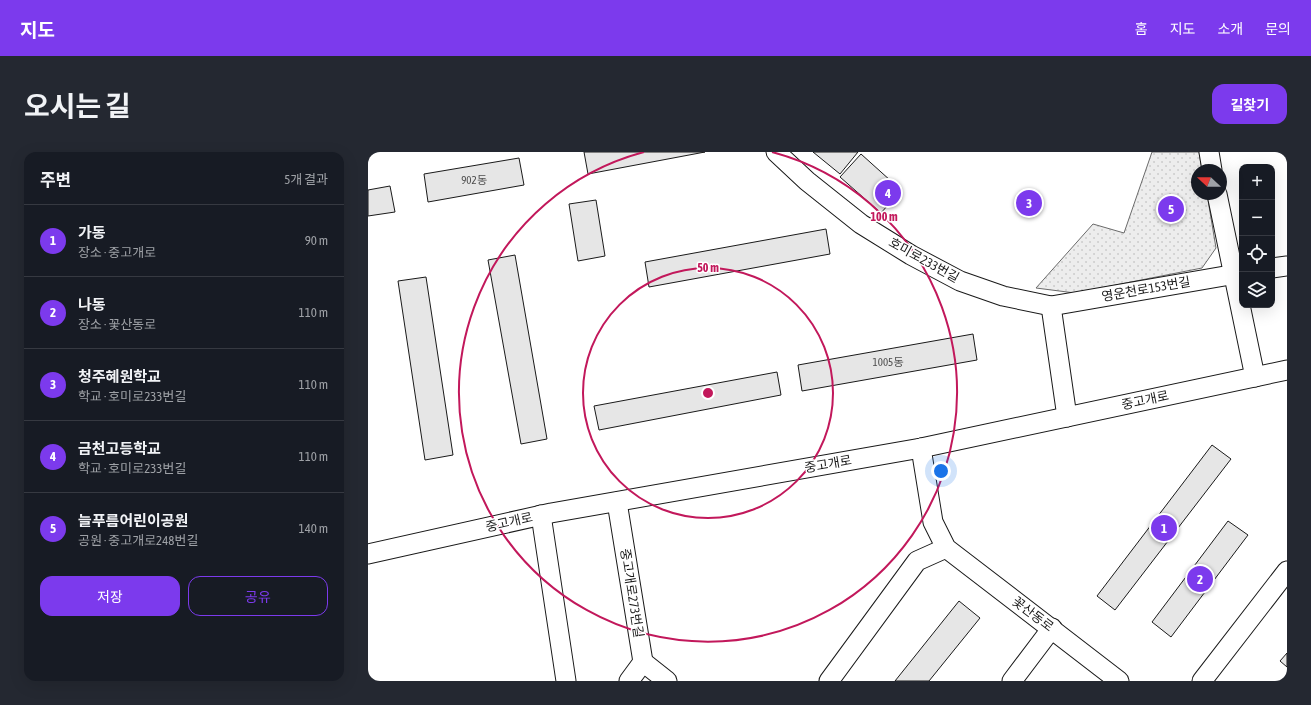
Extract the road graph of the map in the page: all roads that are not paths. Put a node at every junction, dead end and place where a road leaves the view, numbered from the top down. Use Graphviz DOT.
graph roads {
  1 [pos="776,152"];
  2 [pos="1209,152"];
  3 [pos="1211,164"];
  4 [pos="1218,200"];
  5 [pos="1287,266"];
  6 [pos="1275,268"];
  7 [pos="1237,274"];
  8 [pos="1051,306"];
  9 [pos="1287,370"];
  10 [pos="1255,377"];
  11 [pos="1067,417"];
  12 [pos="921,448"];
  13 [pos="617,502"];
  14 [pos="541,515"];
  15 [pos="946,548"];
  16 [pos="368,554"];
  17 [pos="1287,571"];
  18 [pos="1052,628"];
  19 [pos="642,662"];
  20 [pos="566,681"];
  21 [pos="629,681"];
  22 [pos="667,681"];
  23 [pos="829,681"];
  24 [pos="1012,681"];
  25 [pos="1119,681"];
  26 [pos="1202,681"];
  1 -- 8 [label="street, 호미로233번길"];
  2 -- 3 [label="street"];
  4 -- 7 [label="street"];
  5 -- 6 [label="street"];
  7 -- 8 [label="street, 영운천로153번길"];
  7 -- 10 [label="street"];
  8 -- 11 [label="street"];
  9 -- 10 [label="street, 중고개로"];
  10 -- 11 [label="street, 중고개로"];
  11 -- 12 [label="street, 중고개로"];
  12 -- 13 [label="street, 중고개로"];
  12 -- 15 [label="street, 꽃산동로"];
  13 -- 14 [label="street, 중고개로"];
  13 -- 19 [label="street, 중고개로273번길"];
  14 -- 16 [label="street, 중고개로"];
  14 -- 20 [label="street"];
  15 -- 18 [label="street, 꽃산동로"];
  15 -- 23 [label="street"];
  17 -- 26 [label="street"];
  18 -- 24 [label="street"];
  18 -- 25 [label="street, 꽃산동로"];
  19 -- 21 [label="street"];
  19 -- 22 [label="street"];
}
